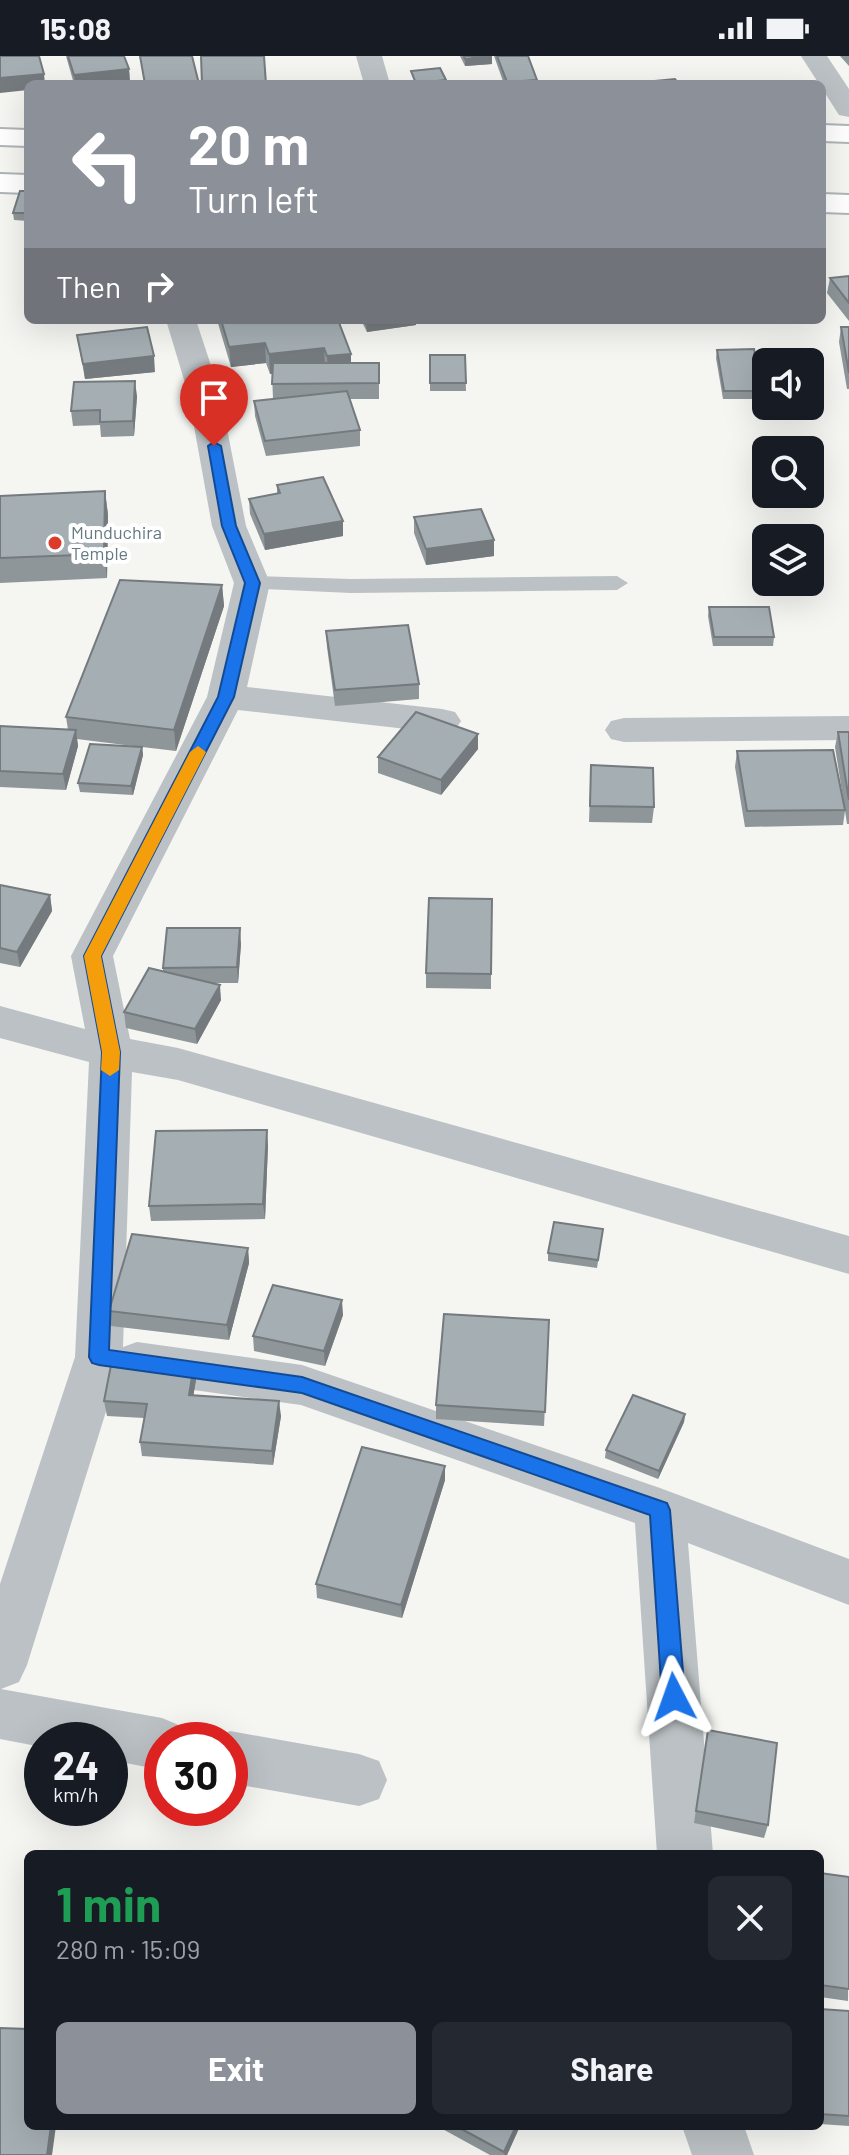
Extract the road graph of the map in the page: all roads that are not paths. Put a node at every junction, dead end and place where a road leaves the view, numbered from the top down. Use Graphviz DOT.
graph roads {
  1 [pos="369,56"];
  2 [pos="814,56"];
  3 [pos="376,80"];
  4 [pos="849,109"];
  5 [pos="0,113"];
  6 [pos="24,114"];
  7 [pos="826,133"];
  8 [pos="849,134"];
  9 [pos="0,137"];
  10 [pos="24,138"];
  11 [pos="826,152"];
  12 [pos="849,152"];
  13 [pos="0,162"];
  14 [pos="24,162"];
  15 [pos="0,183"];
  16 [pos="24,184"];
  17 [pos="826,203"];
  18 [pos="849,204"];
  19 [pos="182,324"];
  20 [pos="252,583"];
  21 [pos="617,583"];
  22 [pos="226,697"];
  23 [pos="442,721"];
  24 [pos="849,728"];
  25 [pos="624,730"];
  26 [pos="0,1022"];
  27 [pos="111,1052"];
  28 [pos="849,1255"];
  29 [pos="99,1357"];
  30 [pos="660,1510"];
  31 [pos="849,1582"];
  32 [pos="0,1665"];
  33 [pos="0,1714"];
  34 [pos="144,1741"];
  35 [pos="248,1760"];
  36 [pos="359,1780"];
  37 [pos="685,1850"];
  38 [pos="714,2130"];
  39 [pos="723,2155"];
  1 -- 3 [label="street"];
  2 -- 4 [label="street"];
  5 -- 6 [label="highway"];
  7 -- 8 [label="highway"];
  9 -- 10 [label="highway"];
  11 -- 12 [label="highway"];
  13 -- 14 [label="highway"];
  15 -- 16 [label="highway"];
  17 -- 18 [label="highway"];
  19 -- 20 [label="street"];
  20 -- 21 [label="lane"];
  20 -- 22 [label="street"];
  22 -- 23 [label="street"];
  22 -- 27 [label="street"];
  24 -- 25 [label="street"];
  26 -- 27 [label="street"];
  27 -- 28 [label="street"];
  27 -- 29 [label="street"];
  29 -- 30 [label="street"];
  29 -- 32 [label="street"];
  30 -- 31 [label="street"];
  30 -- 37 [label="street"];
  33 -- 34 [label="street"];
  35 -- 36 [label="street"];
  38 -- 39 [label="street"];
}
